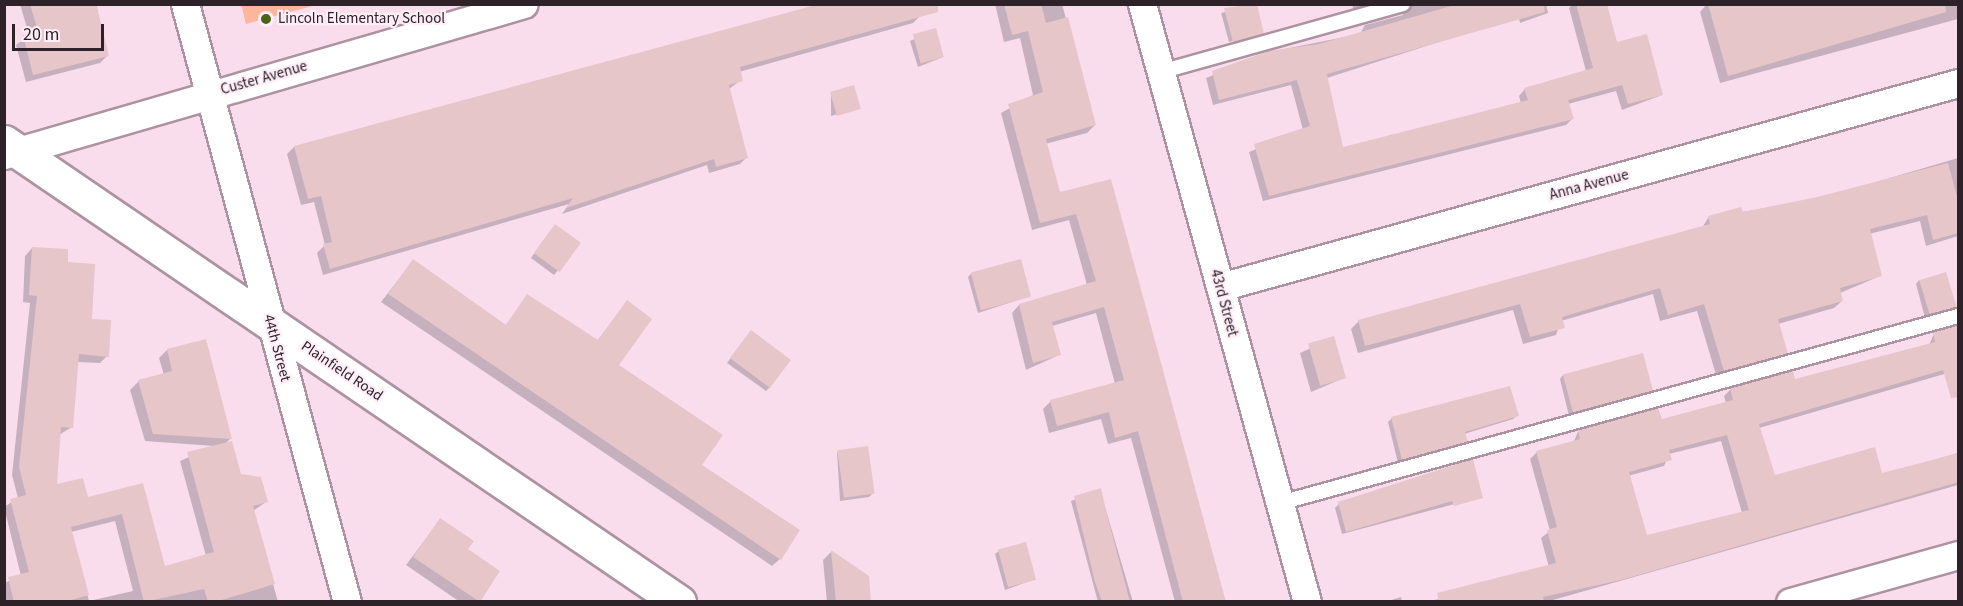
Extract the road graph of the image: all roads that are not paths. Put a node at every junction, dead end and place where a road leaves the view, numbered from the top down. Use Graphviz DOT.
graph roads {
  1 [pos="185,4"];
  2 [pos="524,4"];
  3 [pos="1142,4"];
  4 [pos="1403,4"];
  5 [pos="1160,72"];
  6 [pos="1959,83"];
  7 [pos="210,94"];
  8 [pos="9,149"];
  9 [pos="1220,287"];
  10 [pos="1959,316"];
  11 [pos="271,323"];
  12 [pos="1280,503"];
  13 [pos="1959,555"];
  14 [pos="347,602"];
  15 [pos="679,602"];
  16 [pos="1307,602"];
  17 [pos="1790,602"];
  1 -- 7 [label="street, 44th Street"];
  2 -- 7 [label="street, Custer Avenue"];
  3 -- 5 [label="street, 43rd Street"];
  4 -- 5 [label="lane"];
  5 -- 9 [label="street, 43rd Street"];
  6 -- 9 [label="street, Anna Avenue"];
  7 -- 8 [label="street, Custer Avenue"];
  7 -- 11 [label="street, 44th Street"];
  8 -- 11 [label="street, Plainfield Road"];
  9 -- 12 [label="street, 43rd Street"];
  10 -- 12 [label="lane"];
  11 -- 14 [label="street, 44th Street"];
  11 -- 15 [label="street, Plainfield Road"];
  12 -- 16 [label="street, 43rd Street"];
  13 -- 17 [label="street"];
}
